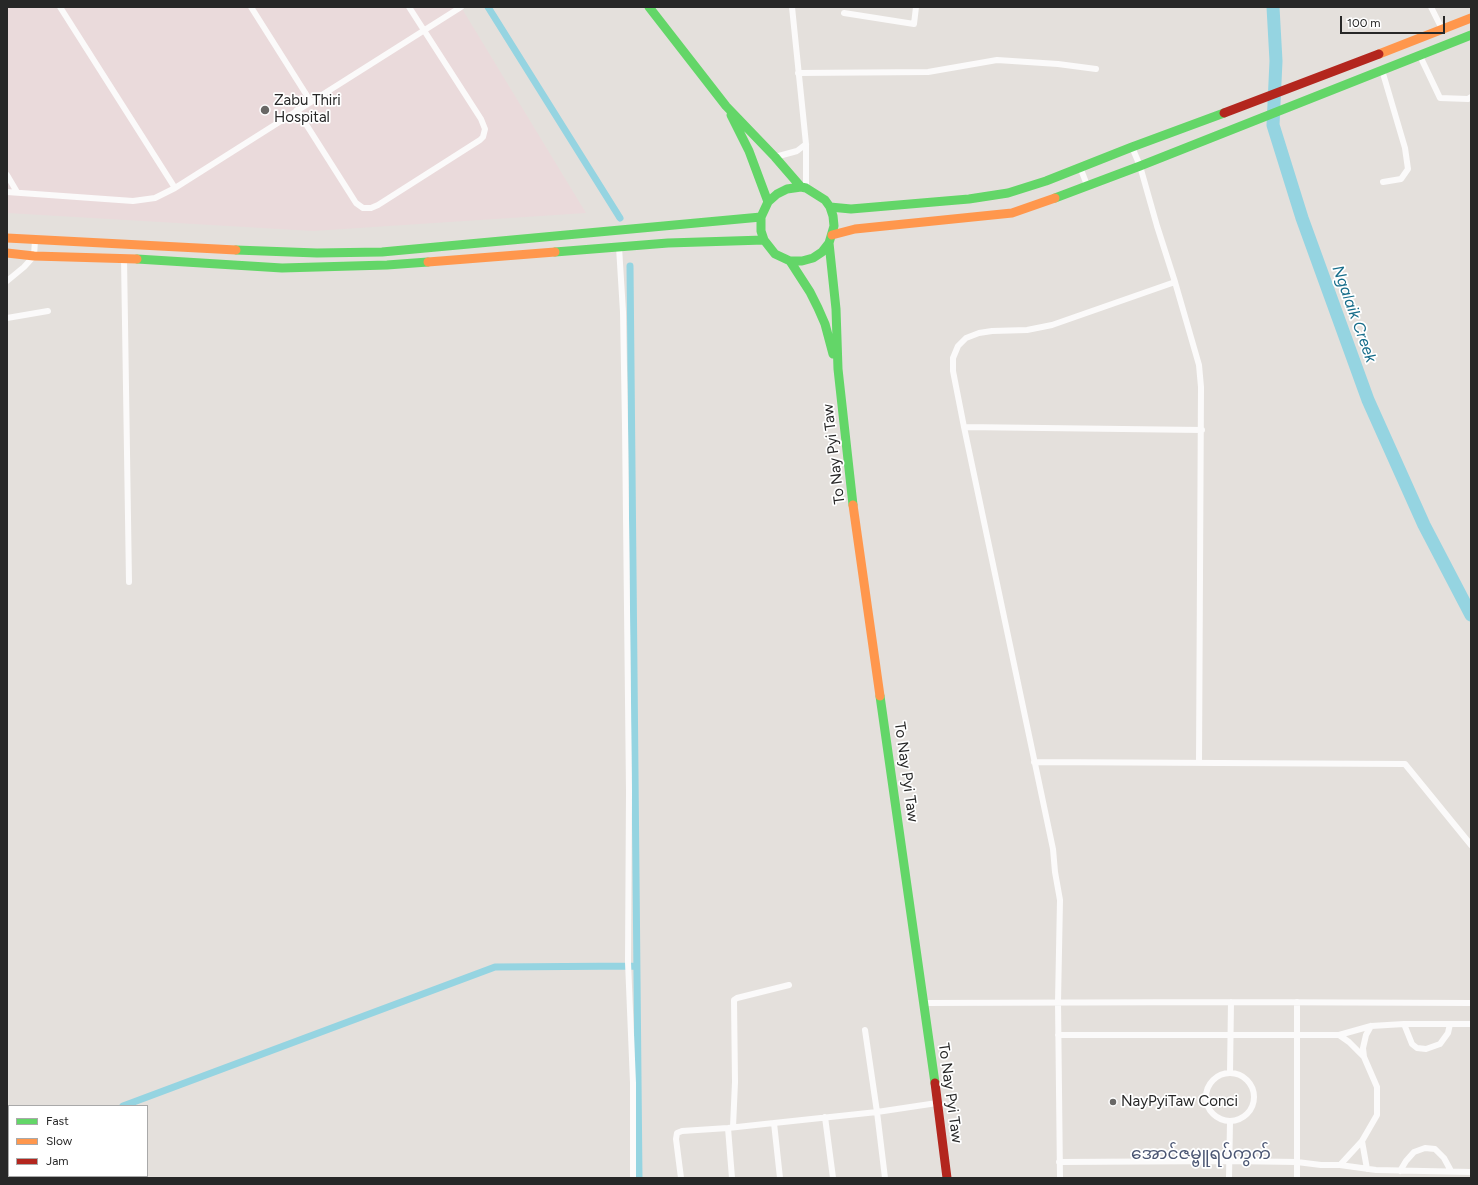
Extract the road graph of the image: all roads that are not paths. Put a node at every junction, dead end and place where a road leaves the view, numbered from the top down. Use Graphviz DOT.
graph roads {
  1 [pos="60,7"];
  2 [pos="251,7"];
  3 [pos="408,7"];
  4 [pos="461,7"];
  5 [pos="649,7"];
  6 [pos="792,7"];
  7 [pos="916,7"];
  8 [pos="1432,7"];
  9 [pos="844,13"];
  10 [pos="1471,18"];
  11 [pos="1442,29"];
  12 [pos="423,30"];
  13 [pos="1471,35"];
  14 [pos="1420,56"];
  15 [pos="1096,69"];
  16 [pos="1382,70"];
  17 [pos="798,73"];
  18 [pos="1470,100"];
  19 [pos="311,102"];
  20 [pos="726,106"];
  21 [pos="297,110"];
  22 [pos="806,144"];
  23 [pos="1132,147"];
  24 [pos="775,157"];
  25 [pos="1140,166"];
  26 [pos="1080,167"];
  27 [pos="7,175"];
  28 [pos="1383,182"];
  29 [pos="1087,185"];
  30 [pos="175,188"];
  31 [pos="803,188"];
  32 [pos="7,192"];
  33 [pos="17,192"];
  34 [pos="768,202"];
  35 [pos="830,207"];
  36 [pos="761,216"];
  37 [pos="7,238"];
  38 [pos="831,239"];
  39 [pos="35,240"];
  40 [pos="764,240"];
  41 [pos="620,247"];
  42 [pos="7,253"];
  43 [pos="34,256"];
  44 [pos="124,258"];
  45 [pos="790,261"];
  46 [pos="7,281"];
  47 [pos="1175,282"];
  48 [pos="48,311"];
  49 [pos="7,318"];
  50 [pos="838,369"];
  51 [pos="964,427"];
  52 [pos="1202,430"];
  53 [pos="129,582"];
  54 [pos="1034,762"];
  55 [pos="1199,762"];
  56 [pos="1471,845"];
  57 [pos="789,985"];
  58 [pos="1058,1002"];
  59 [pos="1231,1002"];
  60 [pos="1297,1002"];
  61 [pos="924,1003"];
  62 [pos="1471,1003"];
  63 [pos="1404,1024"];
  64 [pos="1450,1024"];
  65 [pos="1471,1024"];
  66 [pos="1371,1026"];
  67 [pos="865,1030"];
  68 [pos="1058,1035"];
  69 [pos="1339,1035"];
  70 [pos="1230,1036"];
  71 [pos="1298,1036"];
  72 [pos="1364,1057"];
  73 [pos="1230,1072"];
  74 [pos="937,1103"];
  75 [pos="877,1112"];
  76 [pos="825,1118"];
  77 [pos="1230,1122"];
  78 [pos="774,1123"];
  79 [pos="730,1128"];
  80 [pos="1362,1141"];
  81 [pos="1229,1161"];
  82 [pos="1060,1162"];
  83 [pos="1297,1162"];
  84 [pos="1340,1165"];
  85 [pos="1367,1169"];
  86 [pos="1400,1171"];
  87 [pos="1451,1171"];
  88 [pos="1471,1172"];
  89 [pos="634,1178"];
  90 [pos="681,1178"];
  91 [pos="732,1178"];
  92 [pos="780,1178"];
  93 [pos="833,1178"];
  94 [pos="885,1178"];
  95 [pos="947,1178"];
  96 [pos="1060,1178"];
  97 [pos="1229,1178"];
  98 [pos="1297,1178"];
  1 -- 30 [label="street"];
  2 -- 19 [label="street"];
  3 -- 12 [label="street"];
  4 -- 12 [label="street"];
  5 -- 20 [label="main road"];
  6 -- 17 [label="street"];
  7 -- 9 [label="street"];
  8 -- 11 [label="street"];
  10 -- 11 [label="main road"];
  11 -- 23 [label="main road"];
  12 -- 19 [label="street"];
  12 -- 21 [label="street"];
  13 -- 14 [label="main road"];
  14 -- 16 [label="main road"];
  14 -- 18 [label="street"];
  15 -- 17 [label="street"];
  16 -- 25 [label="main road"];
  16 -- 28 [label="street"];
  17 -- 22 [label="street"];
  19 -- 21 [label="street"];
  20 -- 24 [label="main road"];
  20 -- 34 [label="main road"];
  21 -- 30 [label="street"];
  22 -- 24 [label="street"];
  22 -- 31 [label="street"];
  23 -- 25 [label="street"];
  23 -- 26 [label="main road"];
  24 -- 31 [label="main road"];
  25 -- 29 [label="main road"];
  25 -- 47 [label="street"];
  26 -- 29 [label="street"];
  26 -- 35 [label="main road"];
  27 -- 33 [label="street"];
  29 -- 38 [label="main road"];
  30 -- 33 [label="street"];
  31 -- 34 [label="main road"];
  31 -- 35 [label="main road"];
  32 -- 33 [label="street"];
  34 -- 36 [label="main road"];
  35 -- 38 [label="main road"];
  36 -- 39 [label="main road"];
  36 -- 40 [label="main road"];
  37 -- 39 [label="main road"];
  38 -- 45 [label="main road"];
  38 -- 50 [label="main road"];
  39 -- 43 [label="street"];
  40 -- 41 [label="main road"];
  40 -- 45 [label="main road"];
  41 -- 44 [label="main road"];
  41 -- 89 [label="street"];
  42 -- 43 [label="main road"];
  43 -- 44 [label="main road"];
  43 -- 46 [label="street"];
  44 -- 53 [label="street"];
  45 -- 50 [label="main road"];
  47 -- 51 [label="street"];
  47 -- 52 [label="street"];
  48 -- 49 [label="street"];
  50 -- 61 [label="main road, To Nay Pyi Taw"];
  51 -- 52 [label="street"];
  51 -- 54 [label="street"];
  52 -- 55 [label="street"];
  54 -- 55 [label="street"];
  54 -- 58 [label="street"];
  55 -- 56 [label="street"];
  57 -- 79 [label="street"];
  58 -- 59 [label="street"];
  58 -- 61 [label="street"];
  58 -- 68 [label="street"];
  59 -- 60 [label="street"];
  59 -- 70 [label="street"];
  60 -- 62 [label="street"];
  60 -- 71 [label="street"];
  61 -- 74 [label="main road, To Nay Pyi Taw"];
  63 -- 64 [label="street"];
  63 -- 64 [label="street"];
  63 -- 66 [label="street"];
  64 -- 65 [label="street"];
  66 -- 69 [label="street"];
  66 -- 72 [label="street"];
  67 -- 75 [label="street"];
  68 -- 70 [label="street"];
  68 -- 82 [label="street"];
  69 -- 71 [label="street"];
  69 -- 72 [label="street"];
  70 -- 71 [label="street"];
  70 -- 73 [label="street"];
  71 -- 83 [label="street"];
  72 -- 80 [label="street"];
  73 -- 77 [label="street"];
  73 -- 77 [label="street"];
  74 -- 75 [label="street"];
  74 -- 95 [label="main road, To Nay Pyi Taw"];
  75 -- 76 [label="street"];
  75 -- 94 [label="street"];
  76 -- 78 [label="street"];
  76 -- 93 [label="street"];
  77 -- 81 [label="street"];
  78 -- 79 [label="street"];
  78 -- 92 [label="street"];
  79 -- 90 [label="street"];
  79 -- 91 [label="street"];
  80 -- 84 [label="street"];
  80 -- 85 [label="street"];
  81 -- 82 [label="street"];
  81 -- 83 [label="street"];
  81 -- 97 [label="street"];
  82 -- 96 [label="street"];
  83 -- 84 [label="street"];
  83 -- 98 [label="street"];
  84 -- 85 [label="street"];
  85 -- 86 [label="street"];
  86 -- 87 [label="street"];
  86 -- 87 [label="street"];
  87 -- 88 [label="street"];
}
